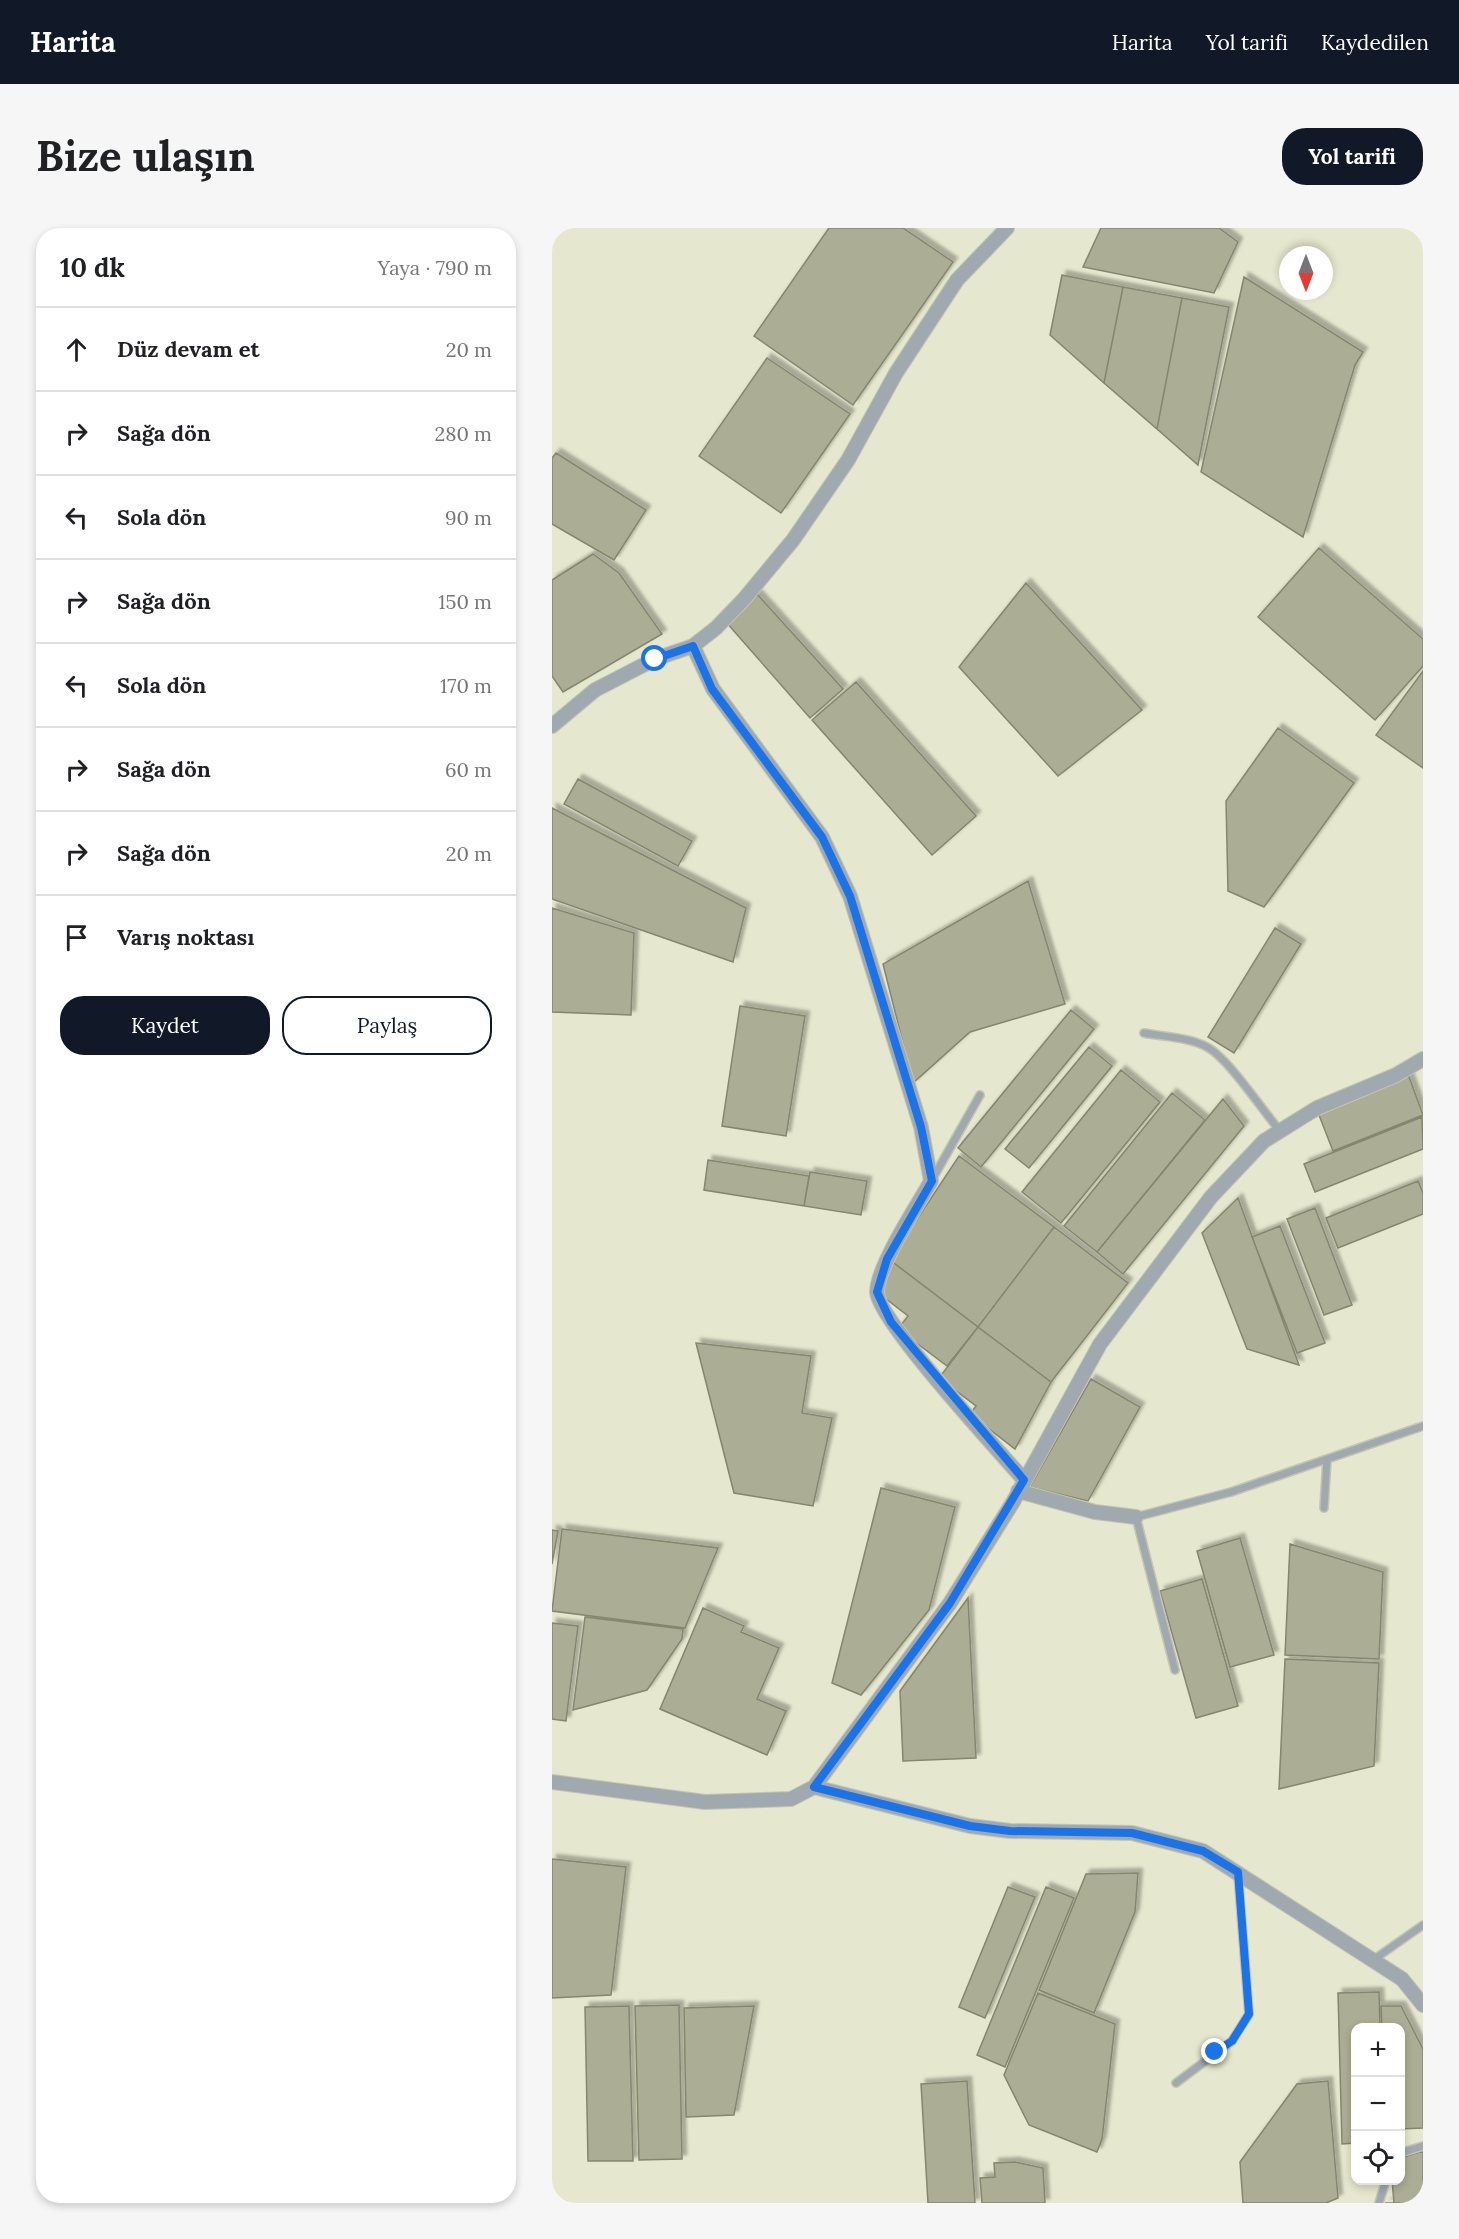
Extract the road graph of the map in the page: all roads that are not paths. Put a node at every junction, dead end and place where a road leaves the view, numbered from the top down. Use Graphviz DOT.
graph roads {
  1 [pos="1007,228"];
  2 [pos="693,646"];
  3 [pos="552,726"];
  4 [pos="1144,1033"];
  5 [pos="1422,1062"];
  6 [pos="980,1095"];
  7 [pos="1280,1131"];
  8 [pos="932,1181"];
  9 [pos="1423,1426"];
  10 [pos="1328,1459"];
  11 [pos="1021,1485"];
  12 [pos="1324,1508"];
  13 [pos="1136,1517"];
  14 [pos="1175,1670"];
  15 [pos="552,1785"];
  16 [pos="814,1787"];
  17 [pos="1238,1872"];
  18 [pos="1423,1925"];
  19 [pos="1373,1960"];
  20 [pos="1423,2005"];
  21 [pos="1176,2083"];
  22 [pos="1423,2146"];
  23 [pos="1405,2152"];
  24 [pos="1385,2185"];
  25 [pos="1379,2203"];
  1 -- 2 [label="street"];
  2 -- 3 [label="street"];
  2 -- 8 [label="street"];
  4 -- 7 [label="lane"];
  5 -- 7 [label="street"];
  6 -- 8 [label="lane"];
  7 -- 11 [label="street"];
  8 -- 11 [label="street"];
  9 -- 10 [label="lane"];
  10 -- 12 [label="lane"];
  10 -- 13 [label="lane"];
  11 -- 13 [label="street"];
  11 -- 16 [label="street"];
  13 -- 14 [label="lane"];
  15 -- 16 [label="street"];
  16 -- 17 [label="street"];
  17 -- 19 [label="street"];
  17 -- 21 [label="lane"];
  18 -- 19 [label="lane"];
  19 -- 20 [label="street"];
  22 -- 23 [label="lane"];
  24 -- 25 [label="lane"];
}
